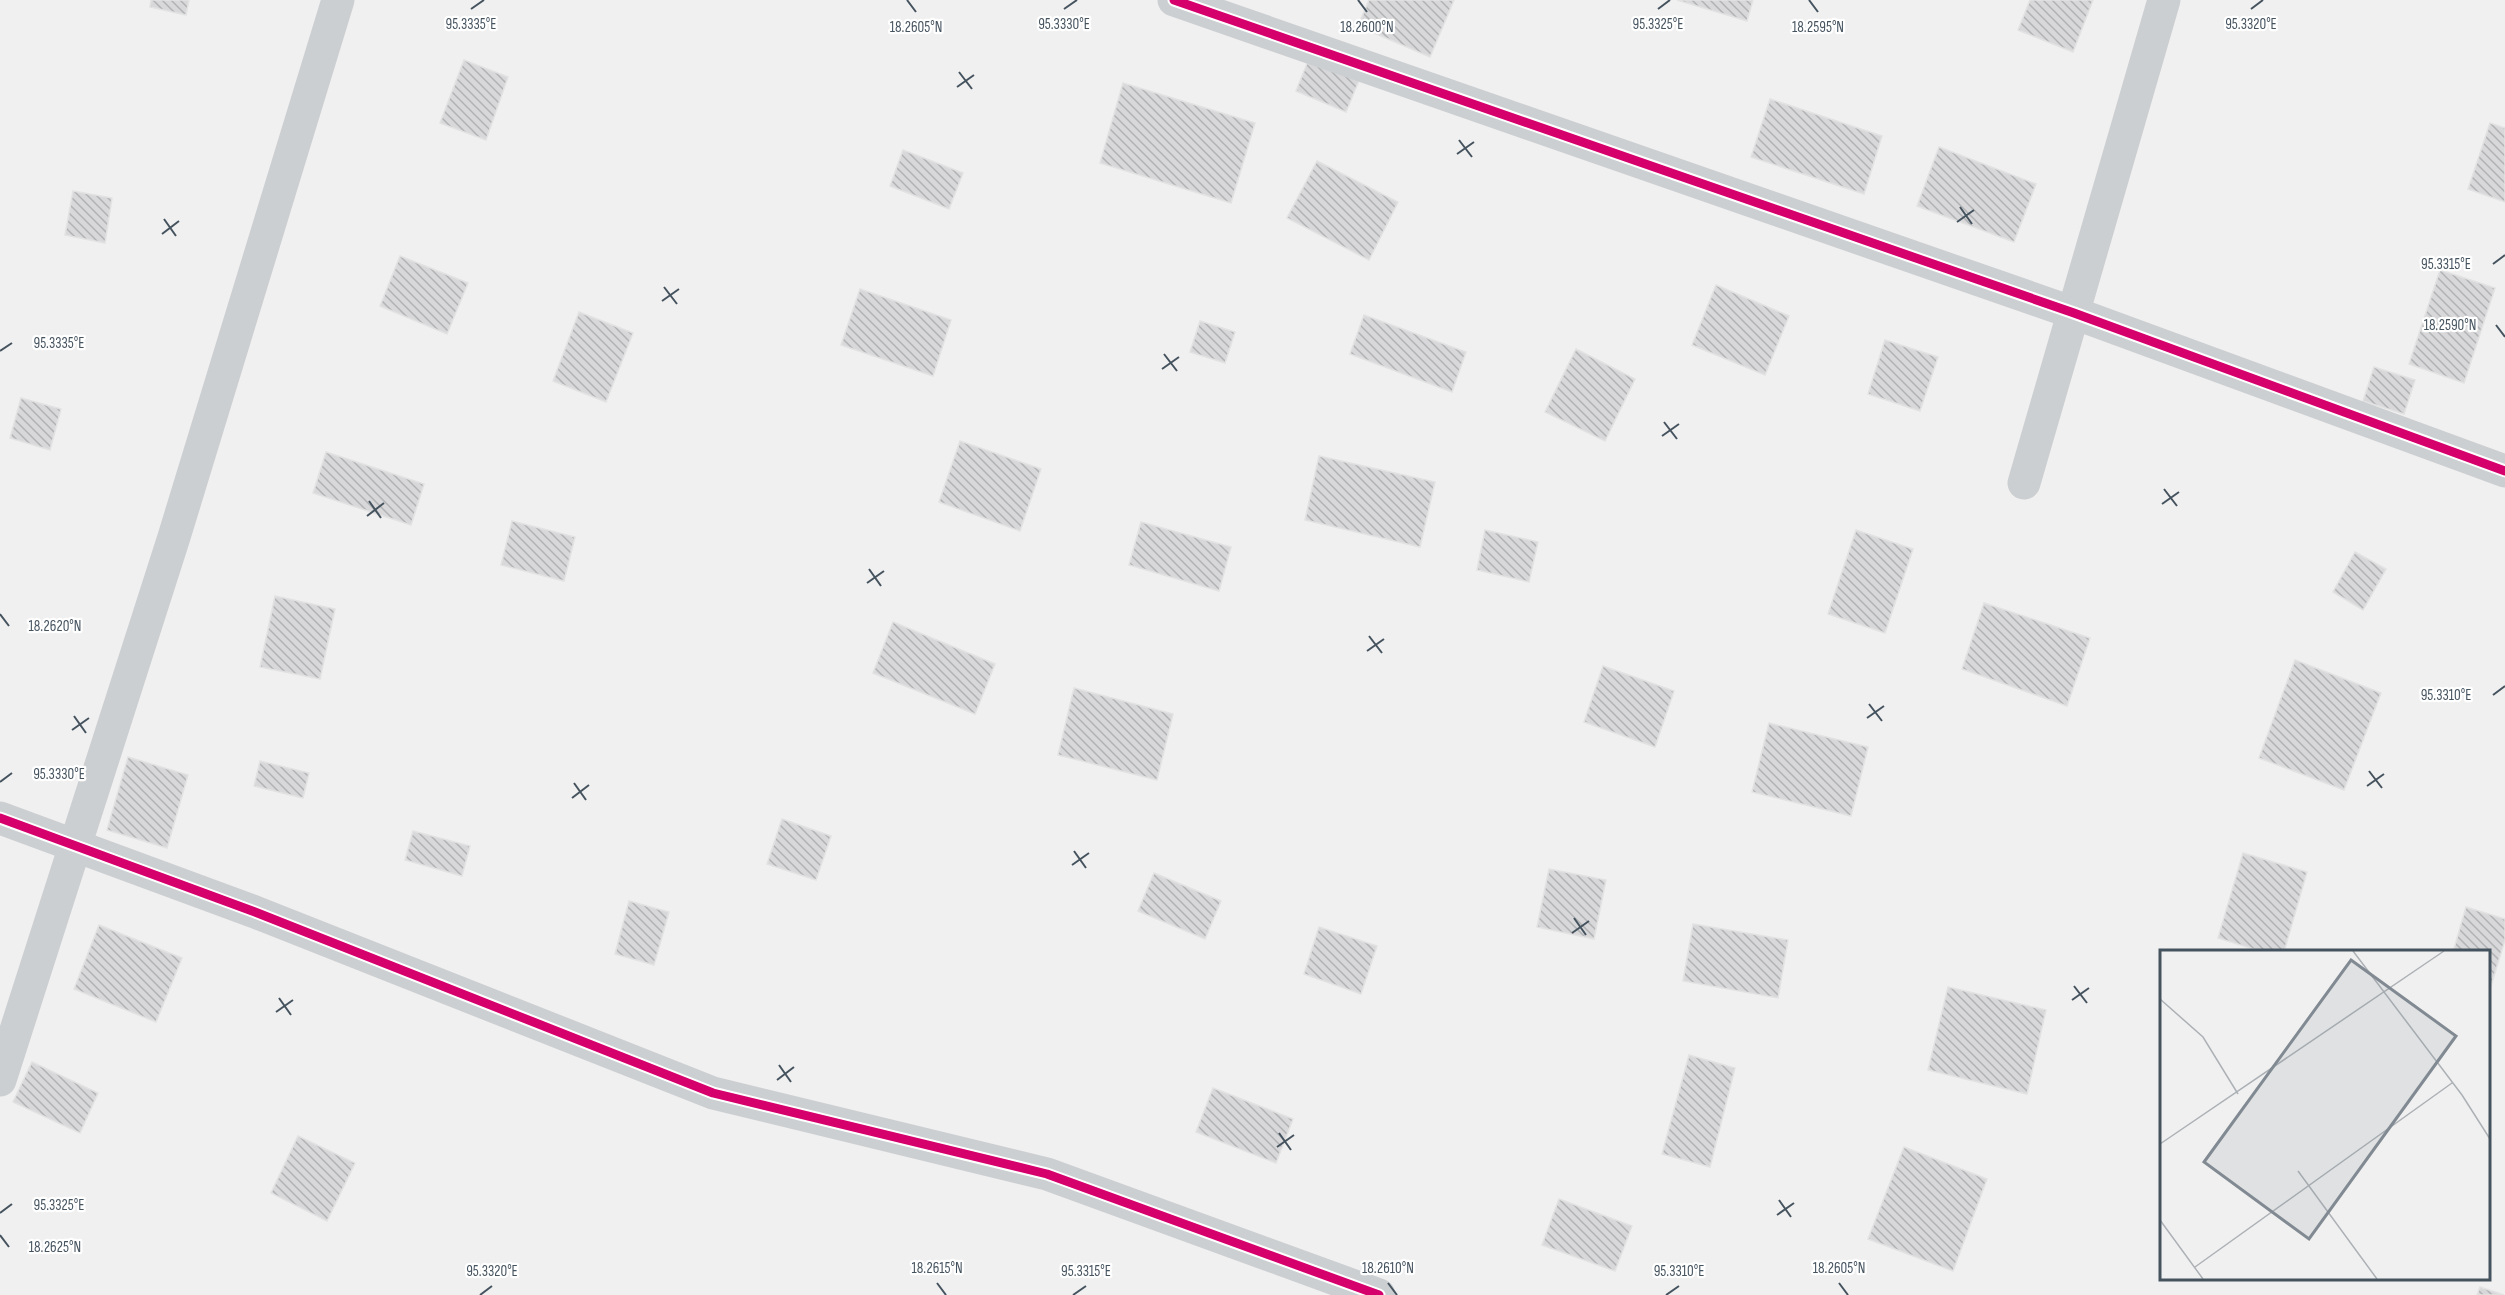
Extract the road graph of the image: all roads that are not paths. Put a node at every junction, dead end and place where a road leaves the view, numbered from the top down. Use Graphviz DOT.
graph roads {
  1 [pos="338,0"];
  2 [pos="1174,0"];
  3 [pos="2164,0"];
  4 [pos="2074,313"];
  5 [pos="2505,471"];
  6 [pos="2024,483"];
  7 [pos="0,818"];
  8 [pos="75,846"];
  9 [pos="0,1080"];
  10 [pos="1379,1295"];
  1 -- 8 [label="street"];
  2 -- 4 [label="street"];
  3 -- 4 [label="street"];
  4 -- 5 [label="street"];
  4 -- 6 [label="street"];
  7 -- 8 [label="street"];
  8 -- 9 [label="street"];
  8 -- 10 [label="street"];
}
